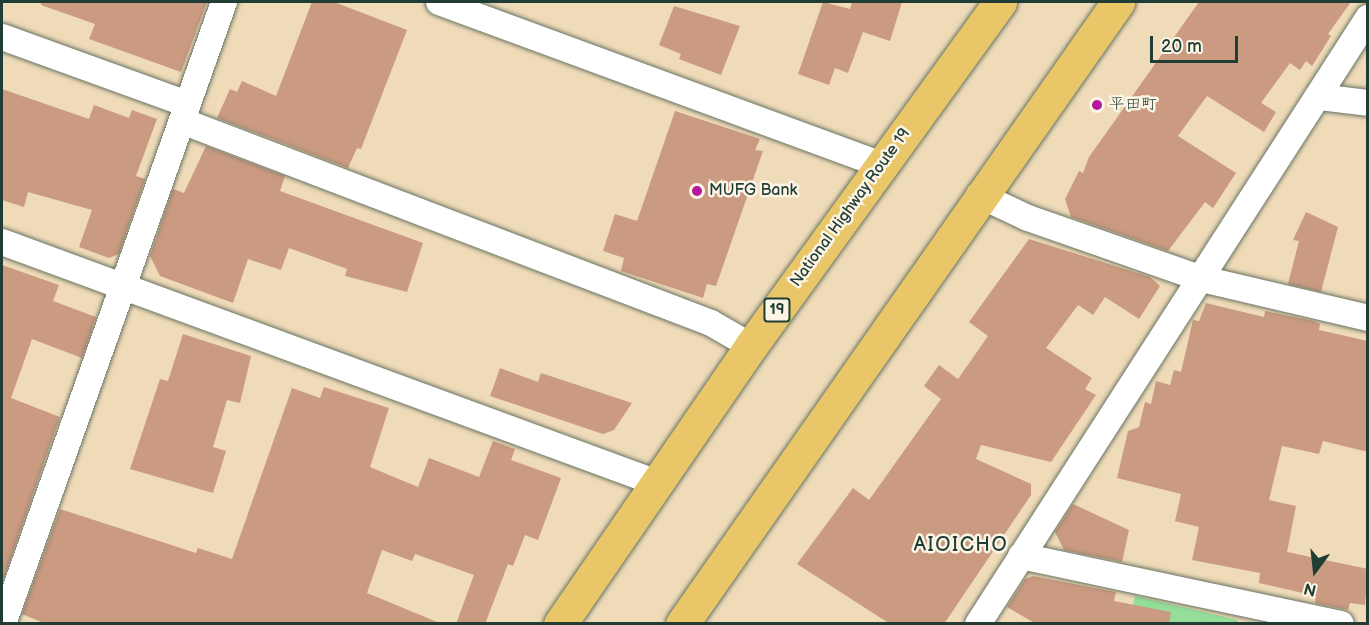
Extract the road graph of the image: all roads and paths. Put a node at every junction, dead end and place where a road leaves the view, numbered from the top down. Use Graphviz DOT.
graph roads {
  1 [pos="224,2"];
  2 [pos="439,2"];
  3 [pos="1000,2"];
  4 [pos="1118,2"];
  5 [pos="1368,18"];
  6 [pos="2,37"];
  7 [pos="1318,97"];
  8 [pos="1368,103"];
  9 [pos="185,113"];
  10 [pos="882,165"];
  11 [pos="979,195"];
  12 [pos="2,242"];
  13 [pos="1202,279"];
  14 [pos="122,286"];
  15 [pos="1368,318"];
  16 [pos="752,346"];
  17 [pos="657,483"];
  18 [pos="1021,556"];
  19 [pos="3,624"];
  20 [pos="560,624"];
  21 [pos="682,624"];
  22 [pos="978,624"];
  23 [pos="1341,624"];
  1 -- 9 [label="street"];
  2 -- 10 [label="street"];
  3 -- 10 [label="highway, National Highway Route 19 / 19"];
  4 -- 11 [label="highway"];
  5 -- 7 [label="street"];
  6 -- 9 [label="street"];
  7 -- 8 [label="street"];
  7 -- 13 [label="street"];
  9 -- 14 [label="street"];
  9 -- 16 [label="street"];
  10 -- 16 [label="highway, National Highway Route 19 / 19"];
  11 -- 13 [label="street"];
  11 -- 21 [label="highway"];
  12 -- 14 [label="street"];
  13 -- 15 [label="street"];
  13 -- 18 [label="street"];
  14 -- 17 [label="street"];
  14 -- 19 [label="street"];
  16 -- 17 [label="highway, National Highway Route 19 / 19"];
  17 -- 20 [label="highway, National Highway Route 19 / 19"];
  18 -- 22 [label="street"];
  18 -- 23 [label="street"];
}
